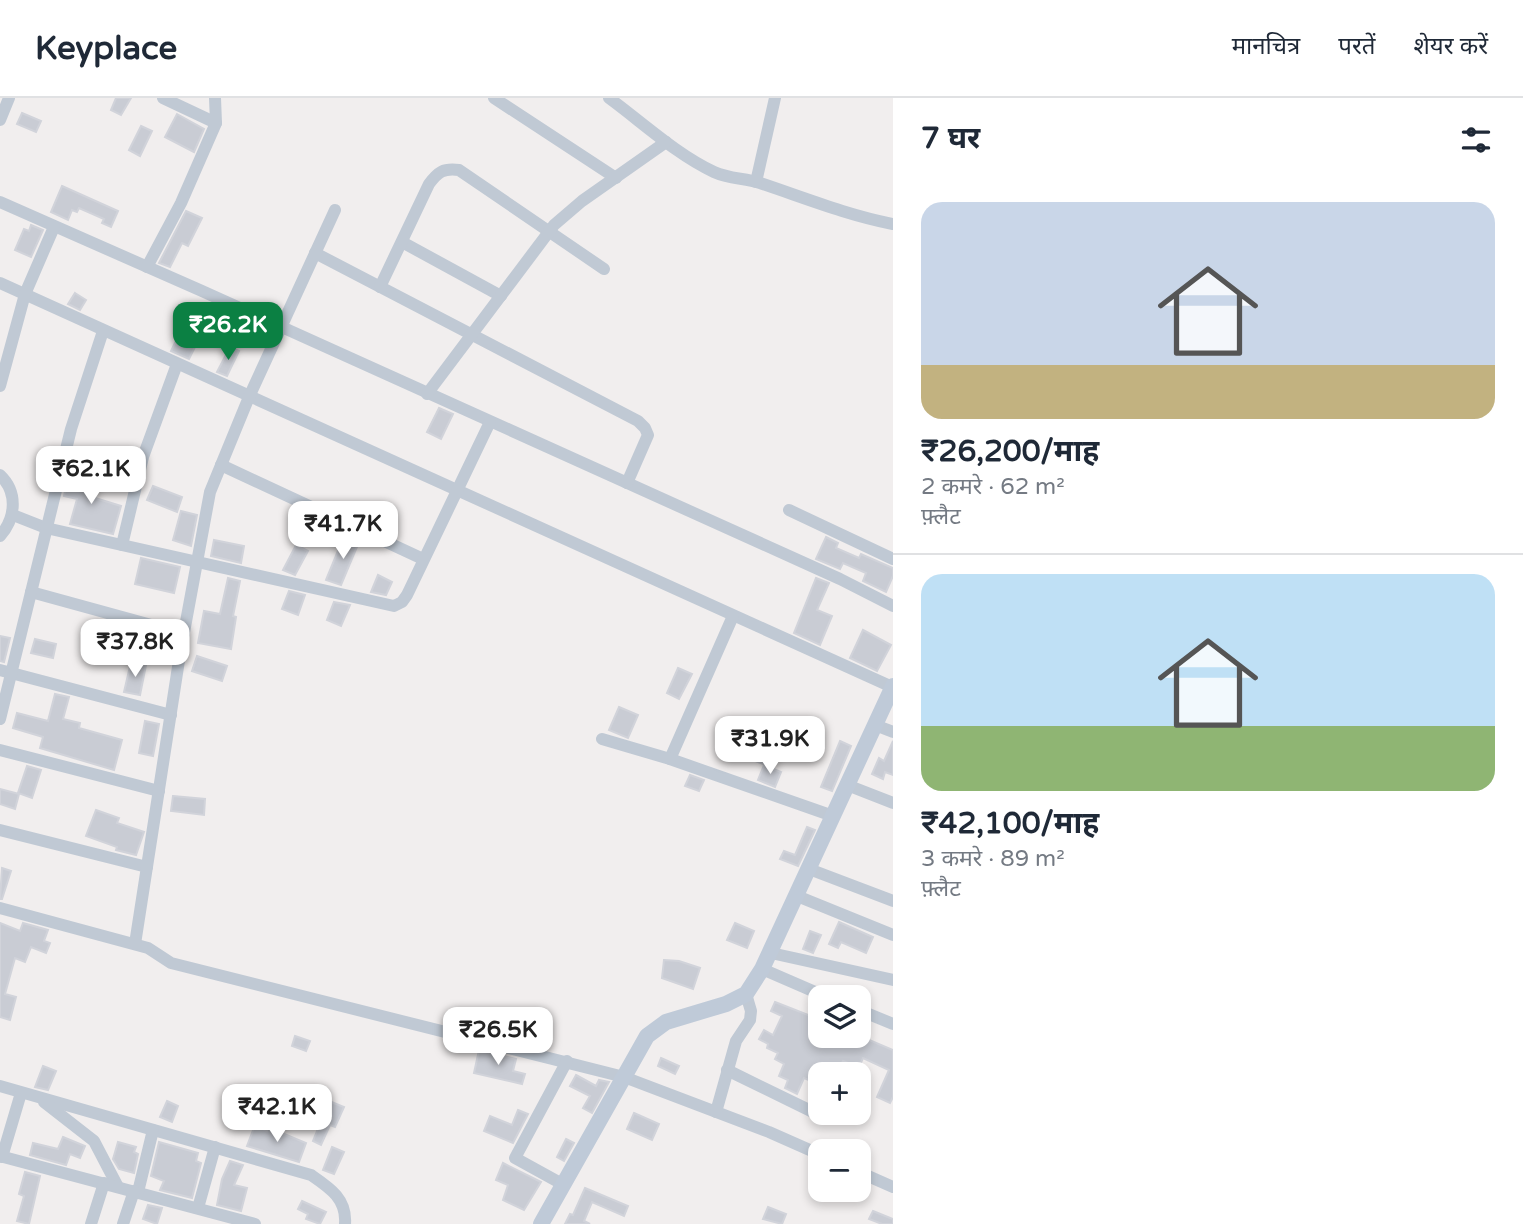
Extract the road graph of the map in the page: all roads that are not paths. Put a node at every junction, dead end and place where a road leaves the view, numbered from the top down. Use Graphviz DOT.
graph roads {
  1 [pos="9,98"];
  2 [pos="163,98"];
  3 [pos="215,98"];
  4 [pos="494,98"];
  5 [pos="609,98"];
  6 [pos="775,98"];
  7 [pos="622,102"];
  8 [pos="0,120"];
  9 [pos="216,123"];
  10 [pos="666,142"];
  11 [pos="616,178"];
  12 [pos="756,182"];
  13 [pos="0,202"];
  14 [pos="335,210"];
  15 [pos="893,224"];
  16 [pos="54,227"];
  17 [pos="549,231"];
  18 [pos="401,242"];
  19 [pos="315,253"];
  20 [pos="147,267"];
  21 [pos="604,269"];
  22 [pos="0,283"];
  23 [pos="380,287"];
  24 [pos="25,294"];
  25 [pos="501,296"];
  26 [pos="281,327"];
  27 [pos="103,331"];
  28 [pos="474,335"];
  29 [pos="177,364"];
  30 [pos="0,386"];
  31 [pos="427,394"];
  32 [pos="249,397"];
  33 [pos="490,422"];
  34 [pos="221,465"];
  35 [pos="0,475"];
  36 [pos="627,483"];
  37 [pos="455,490"];
  38 [pos="789,510"];
  39 [pos="13,515"];
  40 [pos="46,528"];
  41 [pos="0,536"];
  42 [pos="122,545"];
  43 [pos="423,559"];
  44 [pos="893,559"];
  45 [pos="198,561"];
  46 [pos="30,592"];
  47 [pos="893,607"];
  48 [pos="733,616"];
  49 [pos="184,634"];
  50 [pos="5,672"];
  51 [pos="893,687"];
  52 [pos="171,715"];
  53 [pos="0,719"];
  54 [pos="875,725"];
  55 [pos="893,732"];
  56 [pos="603,738"];
  57 [pos="0,750"];
  58 [pos="670,759"];
  59 [pos="847,785"];
  60 [pos="159,791"];
  61 [pos="893,803"];
  62 [pos="833,816"];
  63 [pos="0,830"];
  64 [pos="147,867"];
  65 [pos="809,869"];
  66 [pos="797,896"];
  67 [pos="893,901"];
  68 [pos="0,908"];
  69 [pos="893,935"];
  70 [pos="135,944"];
  71 [pos="771,953"];
  72 [pos="762,970"];
  73 [pos="893,981"];
  74 [pos="808,989"];
  75 [pos="746,994"];
  76 [pos="871,1015"];
  77 [pos="893,1024"];
  78 [pos="567,1061"];
  79 [pos="727,1070"];
  80 [pos="624,1077"];
  81 [pos="0,1086"];
  82 [pos="21,1093"];
  83 [pos="37,1097"];
  84 [pos="808,1110"];
  85 [pos="716,1112"];
  86 [pos="153,1130"];
  87 [pos="215,1147"];
  88 [pos="808,1150"];
  89 [pos="1,1157"];
  90 [pos="871,1177"];
  91 [pos="104,1183"];
  92 [pos="564,1185"];
  93 [pos="118,1187"];
  94 [pos="893,1187"];
  95 [pos="136,1192"];
  96 [pos="201,1209"];
  97 [pos="91,1224"];
  98 [pos="123,1224"];
  99 [pos="201,1224"];
  100 [pos="255,1224"];
  101 [pos="345,1224"];
  102 [pos="541,1224"];
  1 -- 8 [label="street"];
  2 -- 9 [label="street"];
  3 -- 9 [label="street"];
  4 -- 11 [label="street"];
  5 -- 7 [label="street"];
  6 -- 12 [label="street"];
  7 -- 10 [label="street"];
  9 -- 20 [label="street"];
  10 -- 11 [label="street"];
  10 -- 12 [label="street"];
  11 -- 17 [label="street"];
  12 -- 15 [label="street"];
  13 -- 16 [label="street"];
  14 -- 19 [label="street"];
  16 -- 20 [label="street"];
  16 -- 24 [label="street"];
  17 -- 18 [label="street"];
  17 -- 21 [label="street"];
  17 -- 25 [label="street"];
  18 -- 23 [label="street"];
  18 -- 25 [label="street"];
  19 -- 23 [label="street"];
  19 -- 26 [label="street"];
  20 -- 26 [label="street"];
  22 -- 24 [label="street"];
  23 -- 28 [label="street"];
  24 -- 27 [label="street"];
  24 -- 30 [label="street"];
  25 -- 28 [label="street"];
  26 -- 31 [label="street"];
  26 -- 32 [label="street"];
  27 -- 29 [label="street"];
  27 -- 40 [label="street"];
  28 -- 31 [label="street"];
  28 -- 36 [label="street"];
  29 -- 32 [label="street"];
  29 -- 42 [label="street"];
  31 -- 33 [label="street"];
  32 -- 34 [label="street"];
  32 -- 37 [label="street"];
  33 -- 36 [label="street"];
  33 -- 37 [label="street"];
  34 -- 43 [label="street"];
  34 -- 45 [label="street"];
  35 -- 39 [label="street"];
  36 -- 47 [label="street"];
  37 -- 43 [label="street"];
  37 -- 48 [label="street"];
  38 -- 44 [label="street"];
  39 -- 40 [label="street"];
  39 -- 41 [label="street"];
  40 -- 42 [label="street"];
  40 -- 46 [label="street"];
  42 -- 45 [label="street"];
  43 -- 45 [label="street"];
  45 -- 49 [label="street"];
  46 -- 49 [label="street"];
  46 -- 50 [label="street"];
  48 -- 51 [label="street"];
  48 -- 58 [label="street"];
  49 -- 52 [label="street"];
  50 -- 52 [label="street"];
  50 -- 53 [label="street"];
  51 -- 54 [label="street"];
  52 -- 60 [label="street"];
  54 -- 55 [label="street"];
  54 -- 59 [label="street"];
  56 -- 58 [label="street"];
  57 -- 60 [label="street"];
  58 -- 62 [label="street"];
  59 -- 61 [label="street"];
  59 -- 62 [label="street"];
  60 -- 64 [label="street"];
  62 -- 65 [label="street"];
  63 -- 64 [label="street"];
  64 -- 70 [label="street"];
  65 -- 66 [label="street"];
  65 -- 67 [label="street"];
  66 -- 69 [label="street"];
  66 -- 71 [label="street"];
  68 -- 70 [label="street"];
  70 -- 78 [label="street"];
  71 -- 72 [label="street"];
  71 -- 73 [label="street"];
  72 -- 74 [label="street"];
  72 -- 75 [label="street"];
  75 -- 79 [label="street"];
  75 -- 80 [label="street"];
  76 -- 77 [label="street"];
  78 -- 80 [label="street"];
  78 -- 92 [label="street"];
  79 -- 84 [label="street"];
  79 -- 85 [label="street"];
  80 -- 85 [label="street"];
  80 -- 92 [label="street"];
  81 -- 82 [label="street"];
  82 -- 83 [label="street"];
  82 -- 89 [label="street"];
  83 -- 86 [label="street"];
  83 -- 93 [label="street"];
  85 -- 88 [label="street"];
  86 -- 87 [label="street"];
  86 -- 95 [label="street"];
  87 -- 96 [label="street"];
  87 -- 101 [label="street"];
  89 -- 91 [label="street"];
  90 -- 94 [label="street"];
  91 -- 93 [label="street"];
  91 -- 97 [label="street"];
  92 -- 102 [label="street"];
  93 -- 95 [label="street"];
  95 -- 96 [label="street"];
  95 -- 98 [label="street"];
  96 -- 99 [label="street"];
  96 -- 100 [label="street"];
}
